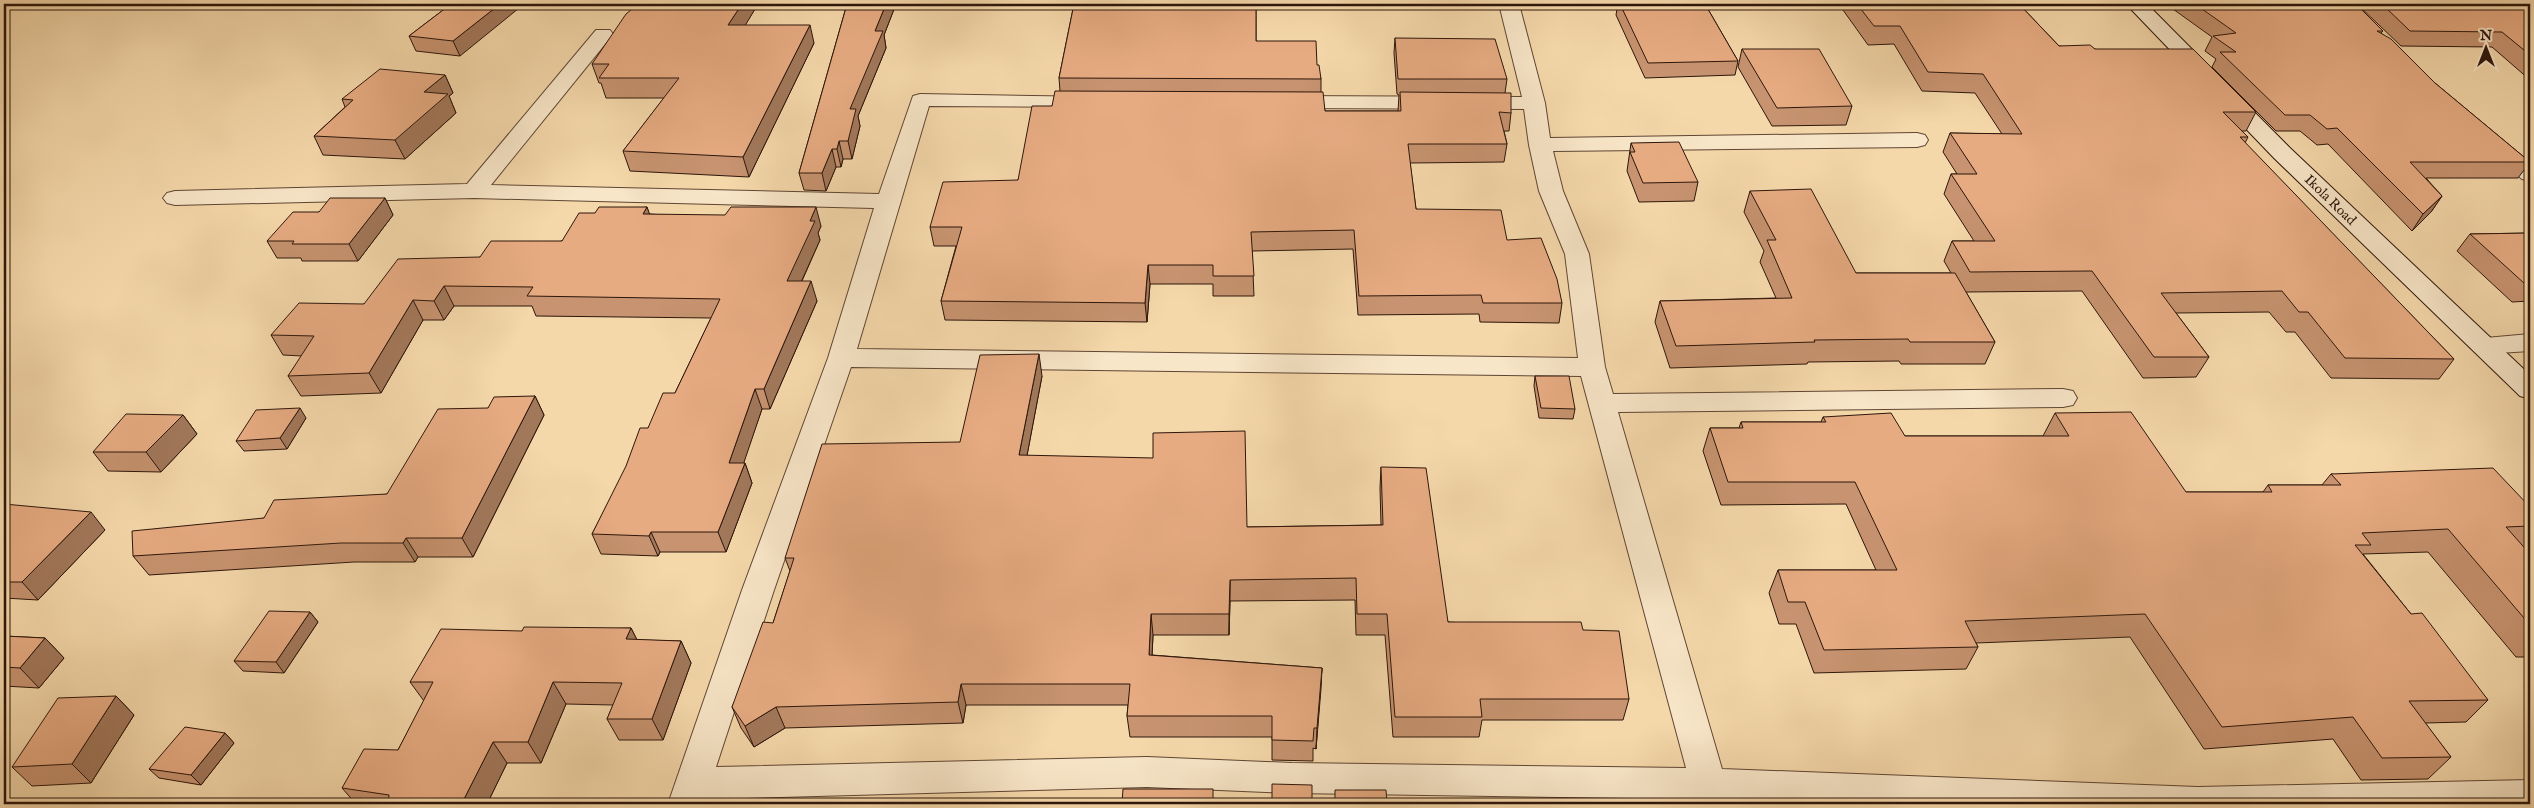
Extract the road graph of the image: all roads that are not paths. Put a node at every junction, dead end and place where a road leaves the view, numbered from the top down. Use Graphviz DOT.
graph roads {
  1 [pos="1509,4"];
  2 [pos="2136,4"];
  3 [pos="603,34"];
  4 [pos="1108,101"];
  5 [pos="1267,102"];
  6 [pos="1534,103"];
  7 [pos="2478,132"];
  8 [pos="1917,140"];
  9 [pos="1540,145"];
  10 [pos="2530,174"];
  11 [pos="474,191"];
  12 [pos="175,198"];
  13 [pos="888,201"];
  14 [pos="2530,342"];
  15 [pos="2483,345"];
  16 [pos="841,358"];
  17 [pos="1592,367"];
  18 [pos="2530,390"];
  19 [pos="2063,398"];
  20 [pos="1602,403"];
  21 [pos="690,794"];
  22 [pos="1712,794"];
  23 [pos="2530,796"];
  1 -- 6 [label="street"];
  2 -- 15 [label="street, Ikola Road"];
  3 -- 11 [label="street"];
  4 -- 13 [label="street"];
  5 -- 6 [label="street"];
  6 -- 9 [label="street"];
  7 -- 10 [label="street"];
  8 -- 9 [label="street"];
  9 -- 17 [label="street"];
  11 -- 12 [label="street"];
  11 -- 13 [label="street"];
  13 -- 16 [label="street"];
  14 -- 15 [label="street"];
  15 -- 18 [label="street, Ikola Road"];
  16 -- 17 [label="street"];
  16 -- 21 [label="street"];
  17 -- 20 [label="street"];
  19 -- 20 [label="street"];
  20 -- 22 [label="street"];
  21 -- 22 [label="street"];
  22 -- 23 [label="street"];
}
